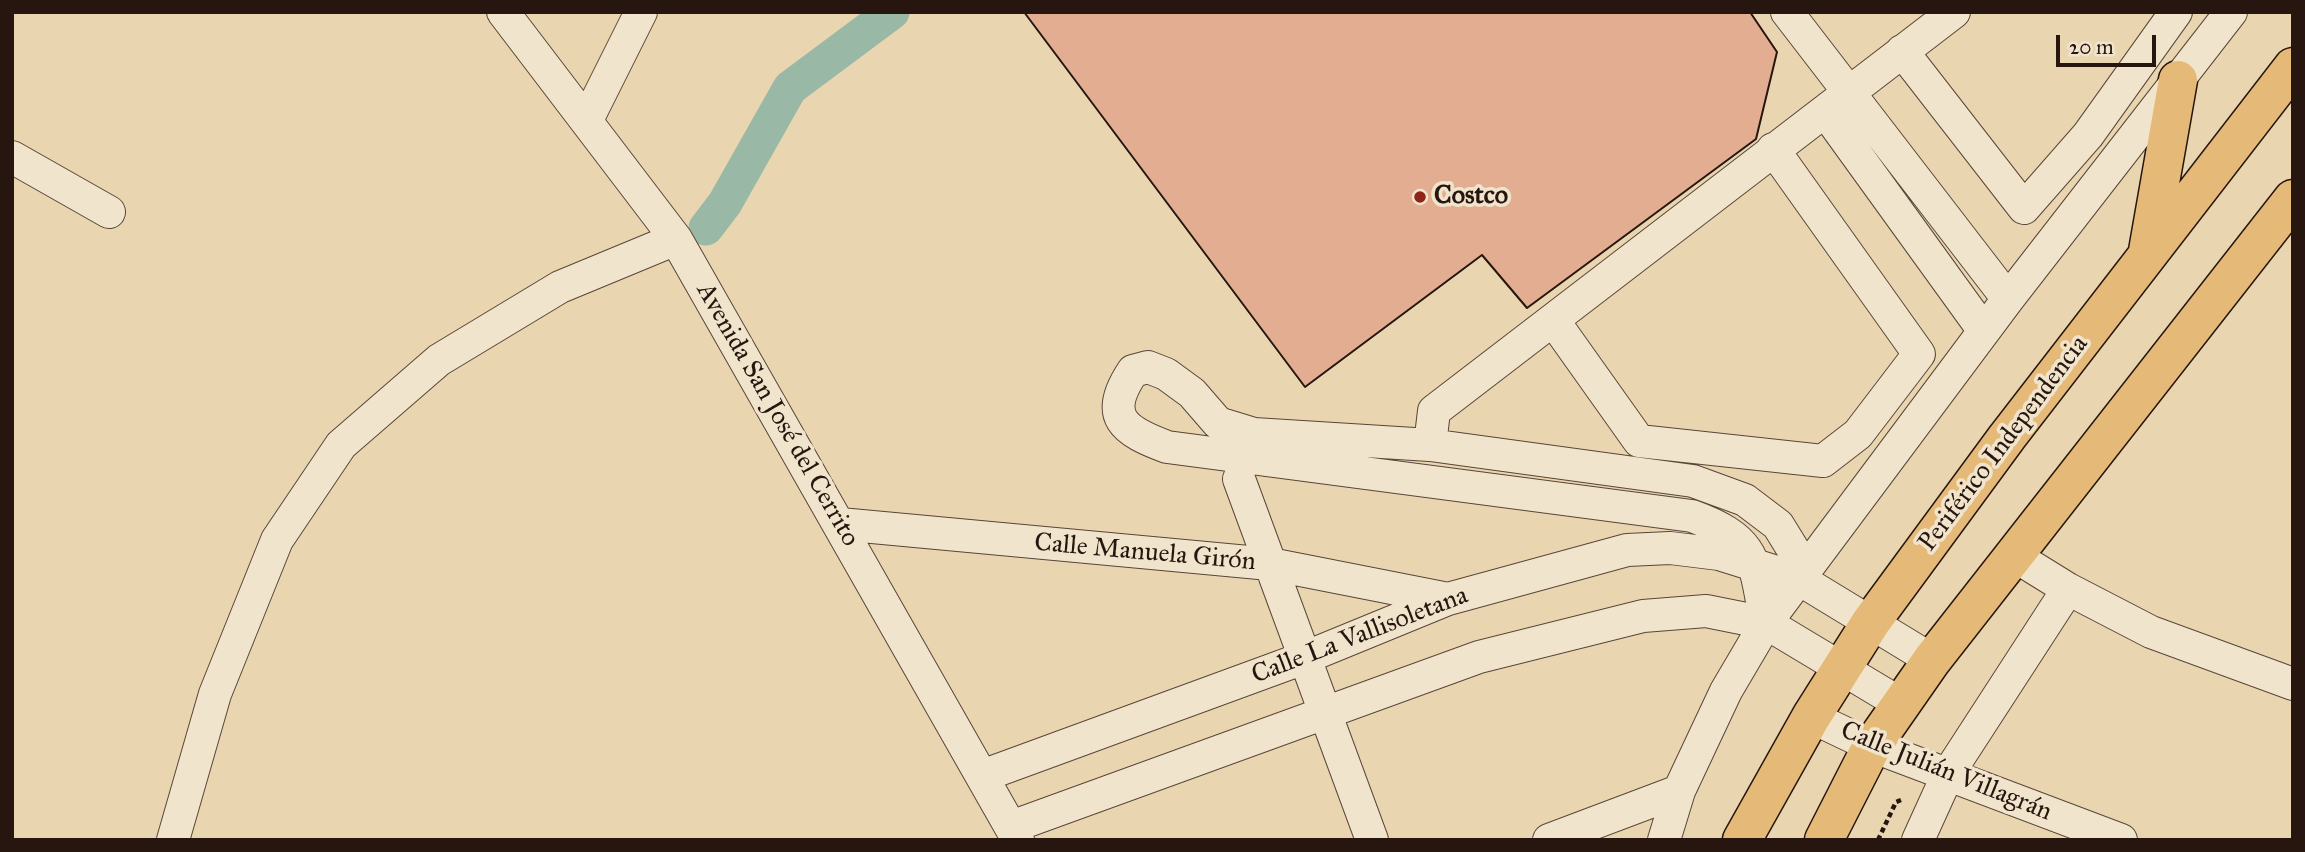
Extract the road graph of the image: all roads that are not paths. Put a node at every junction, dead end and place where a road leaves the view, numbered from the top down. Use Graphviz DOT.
graph roads {
  1 [pos="503,12"];
  2 [pos="642,12"];
  3 [pos="1954,12"];
  4 [pos="2176,12"];
  5 [pos="2231,12"];
  6 [pos="1789,13"];
  7 [pos="1902,51"];
  8 [pos="2293,66"];
  9 [pos="2178,80"];
  10 [pos="1837,101"];
  11 [pos="587,120"];
  12 [pos="1773,149"];
  13 [pos="12,157"];
  14 [pos="2293,198"];
  15 [pos="109,212"];
  16 [pos="677,239"];
  17 [pos="2147,255"];
  18 [pos="2008,299"];
  19 [pos="1553,320"];
  20 [pos="1984,331"];
  21 [pos="1430,445"];
  22 [pos="1239,478"];
  23 [pos="840,524"];
  24 [pos="2013,555"];
  25 [pos="1270,564"];
  26 [pos="1755,564"];
  27 [pos="1799,579"];
  28 [pos="2068,589"];
  29 [pos="1448,599"];
  30 [pos="1871,622"];
  31 [pos="1766,623"];
  32 [pos="1304,658"];
  33 [pos="1932,660"];
  34 [pos="1842,666"];
  35 [pos="2293,684"];
  36 [pos="1901,704"];
  37 [pos="1324,713"];
  38 [pos="1811,717"];
  39 [pos="1872,746"];
  40 [pos="1948,774"];
  41 [pos="982,776"];
  42 [pos="1679,791"];
  43 [pos="1014,834"];
  44 [pos="173,840"];
  45 [pos="1372,840"];
  46 [pos="1549,840"];
  47 [pos="1664,840"];
  48 [pos="1742,840"];
  49 [pos="1824,840"];
  50 [pos="1918,840"];
  51 [pos="2121,840"];
  1 -- 11 [label="street, Avenida San José del Cerrito"];
  2 -- 11 [label="street"];
  3 -- 7 [label="street"];
  4 -- 7 [label="street"];
  5 -- 9 [label="street"];
  6 -- 10 [label="street"];
  7 -- 10 [label="street"];
  8 -- 17 [label="highway, Periférico Independencia"];
  9 -- 17 [label="highway"];
  9 -- 18 [label="street"];
  10 -- 12 [label="street"];
  10 -- 18 [label="street"];
  10 -- 20 [label="street"];
  11 -- 16 [label="street, Avenida San José del Cerrito"];
  12 -- 19 [label="street"];
  12 -- 19 [label="street"];
  13 -- 15 [label="street"];
  14 -- 24 [label="highway"];
  16 -- 23 [label="street, Avenida San José del Cerrito"];
  16 -- 44 [label="street"];
  17 -- 30 [label="highway, Periférico Independencia"];
  18 -- 20 [label="street"];
  19 -- 21 [label="street"];
  20 -- 27 [label="street"];
  21 -- 26 [label="street"];
  21 -- 27 [label="street"];
  22 -- 25 [label="street"];
  23 -- 25 [label="street, Calle Manuela Girón"];
  23 -- 41 [label="street, Avenida San José del Cerrito"];
  24 -- 28 [label="street"];
  24 -- 33 [label="highway"];
  25 -- 29 [label="street, Calle Manuela Girón"];
  25 -- 32 [label="street"];
  26 -- 27 [label="street, Calle La Vallisoletana"];
  26 -- 29 [label="street, Calle La Vallisoletana"];
  26 -- 31 [label="street"];
  27 -- 30 [label="street, Calle La Vallisoletana"];
  27 -- 31 [label="street"];
  28 -- 35 [label="street"];
  28 -- 40 [label="street"];
  29 -- 32 [label="street, Calle La Vallisoletana"];
  30 -- 33 [label="street, Calle La Vallisoletana"];
  30 -- 34 [label="highway, Periférico Independencia"];
  31 -- 34 [label="street"];
  31 -- 37 [label="street"];
  31 -- 42 [label="street"];
  32 -- 37 [label="street"];
  32 -- 41 [label="street, Calle La Vallisoletana"];
  33 -- 36 [label="highway"];
  34 -- 36 [label="street"];
  34 -- 38 [label="highway, Periférico Independencia"];
  36 -- 39 [label="highway"];
  37 -- 43 [label="street"];
  37 -- 45 [label="street"];
  38 -- 39 [label="street, Calle Julián Villagrán"];
  38 -- 48 [label="highway, Periférico Independencia"];
  39 -- 40 [label="street, Calle Julián Villagrán"];
  39 -- 49 [label="highway"];
  40 -- 50 [label="street"];
  40 -- 51 [label="street, Calle Julián Villagrán"];
  41 -- 43 [label="street, Avenida San José del Cerrito"];
  42 -- 46 [label="street"];
  42 -- 47 [label="street"];
}
